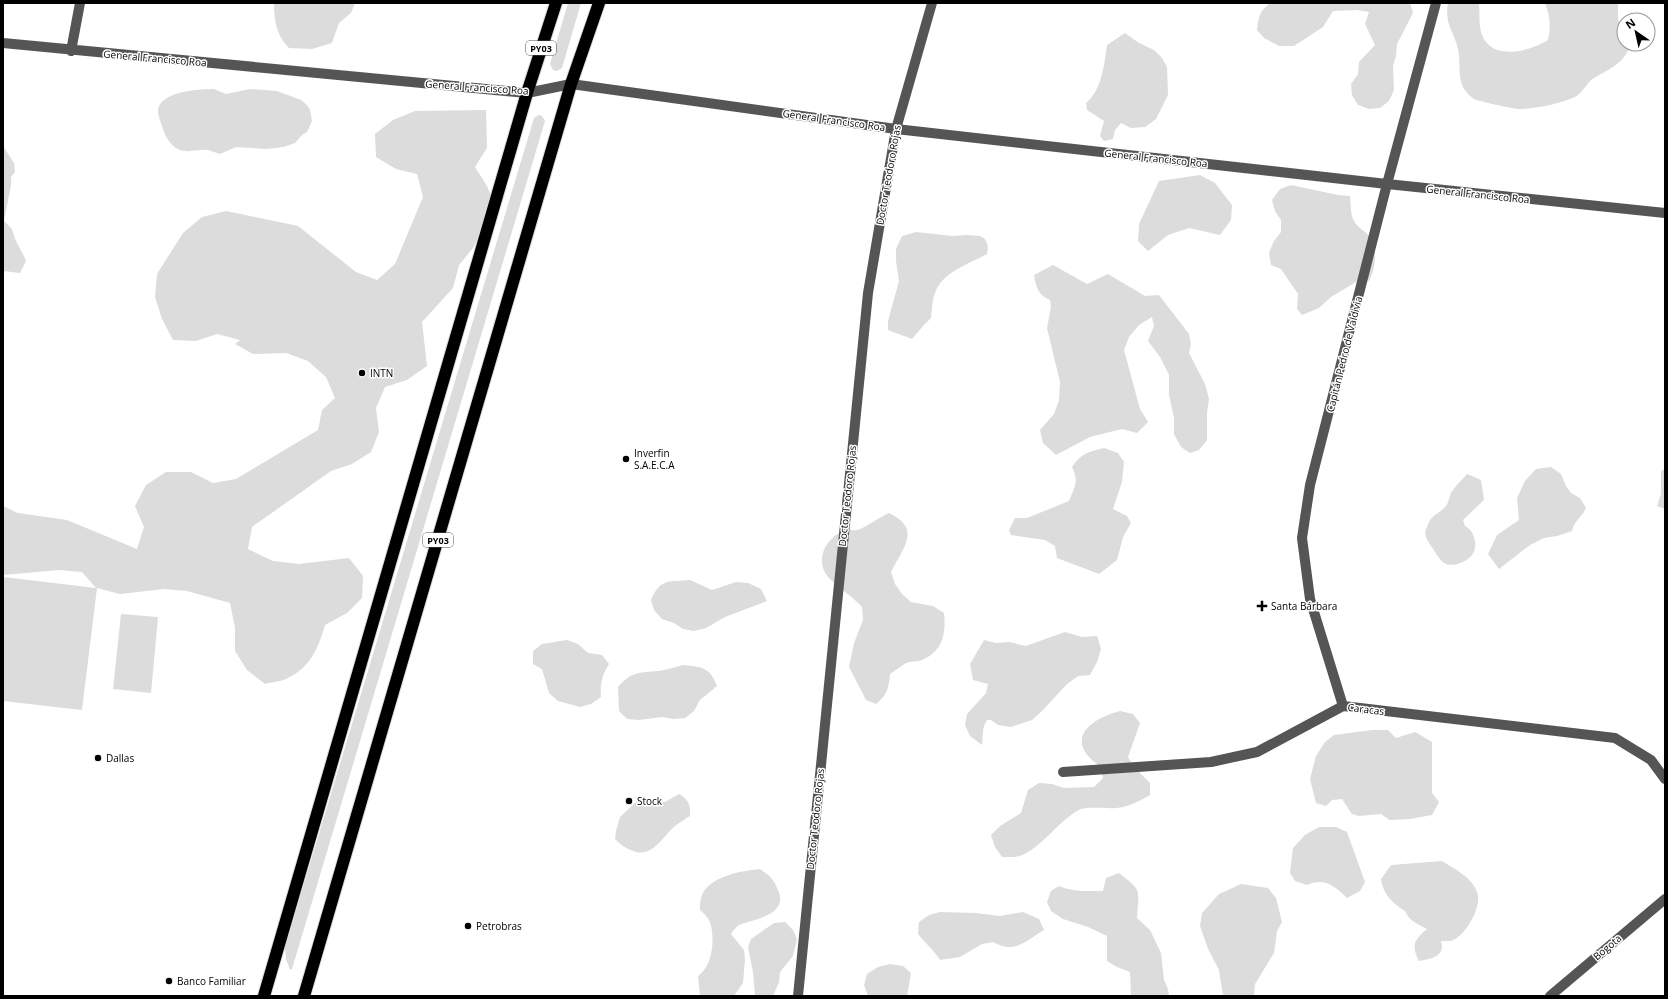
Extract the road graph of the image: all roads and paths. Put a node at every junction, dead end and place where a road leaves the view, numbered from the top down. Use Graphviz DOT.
graph roads {
  1 [pos="80,3"];
  2 [pos="556,3"];
  3 [pos="599,3"];
  4 [pos="932,3"];
  5 [pos="1436,3"];
  6 [pos="3,43"];
  7 [pos="71,51"];
  8 [pos="571,84"];
  9 [pos="527,93"];
  10 [pos="896,129"];
  11 [pos="1387,184"];
  12 [pos="1665,213"];
  13 [pos="1343,706"];
  14 [pos="1063,772"];
  15 [pos="1665,779"];
  16 [pos="1665,899"];
  17 [pos="264,996"];
  18 [pos="304,996"];
  19 [pos="798,996"];
  20 [pos="1550,996"];
  1 -- 7 [label="street"];
  2 -- 9 [label="highway, PY03"];
  3 -- 8 [label="highway, PY03"];
  4 -- 10 [label="street, Doctor Teodoro Rojas"];
  5 -- 11 [label="street, Capitán Pedro de Valdivia"];
  6 -- 7 [label="street, General Francisco Roa"];
  7 -- 9 [label="street, General Francisco Roa"];
  8 -- 9 [label="street, General Francisco Roa"];
  8 -- 10 [label="street, General Francisco Roa"];
  8 -- 18 [label="highway, PY03"];
  9 -- 17 [label="highway, PY03"];
  10 -- 11 [label="street, General Francisco Roa"];
  10 -- 19 [label="street, Doctor Teodoro Rojas"];
  11 -- 12 [label="street, General Francisco Roa"];
  11 -- 13 [label="street, Capitán Pedro de Valdivia"];
  13 -- 14 [label="street, Caracas"];
  13 -- 15 [label="street, Caracas"];
  16 -- 20 [label="street, Bogota"];
}
